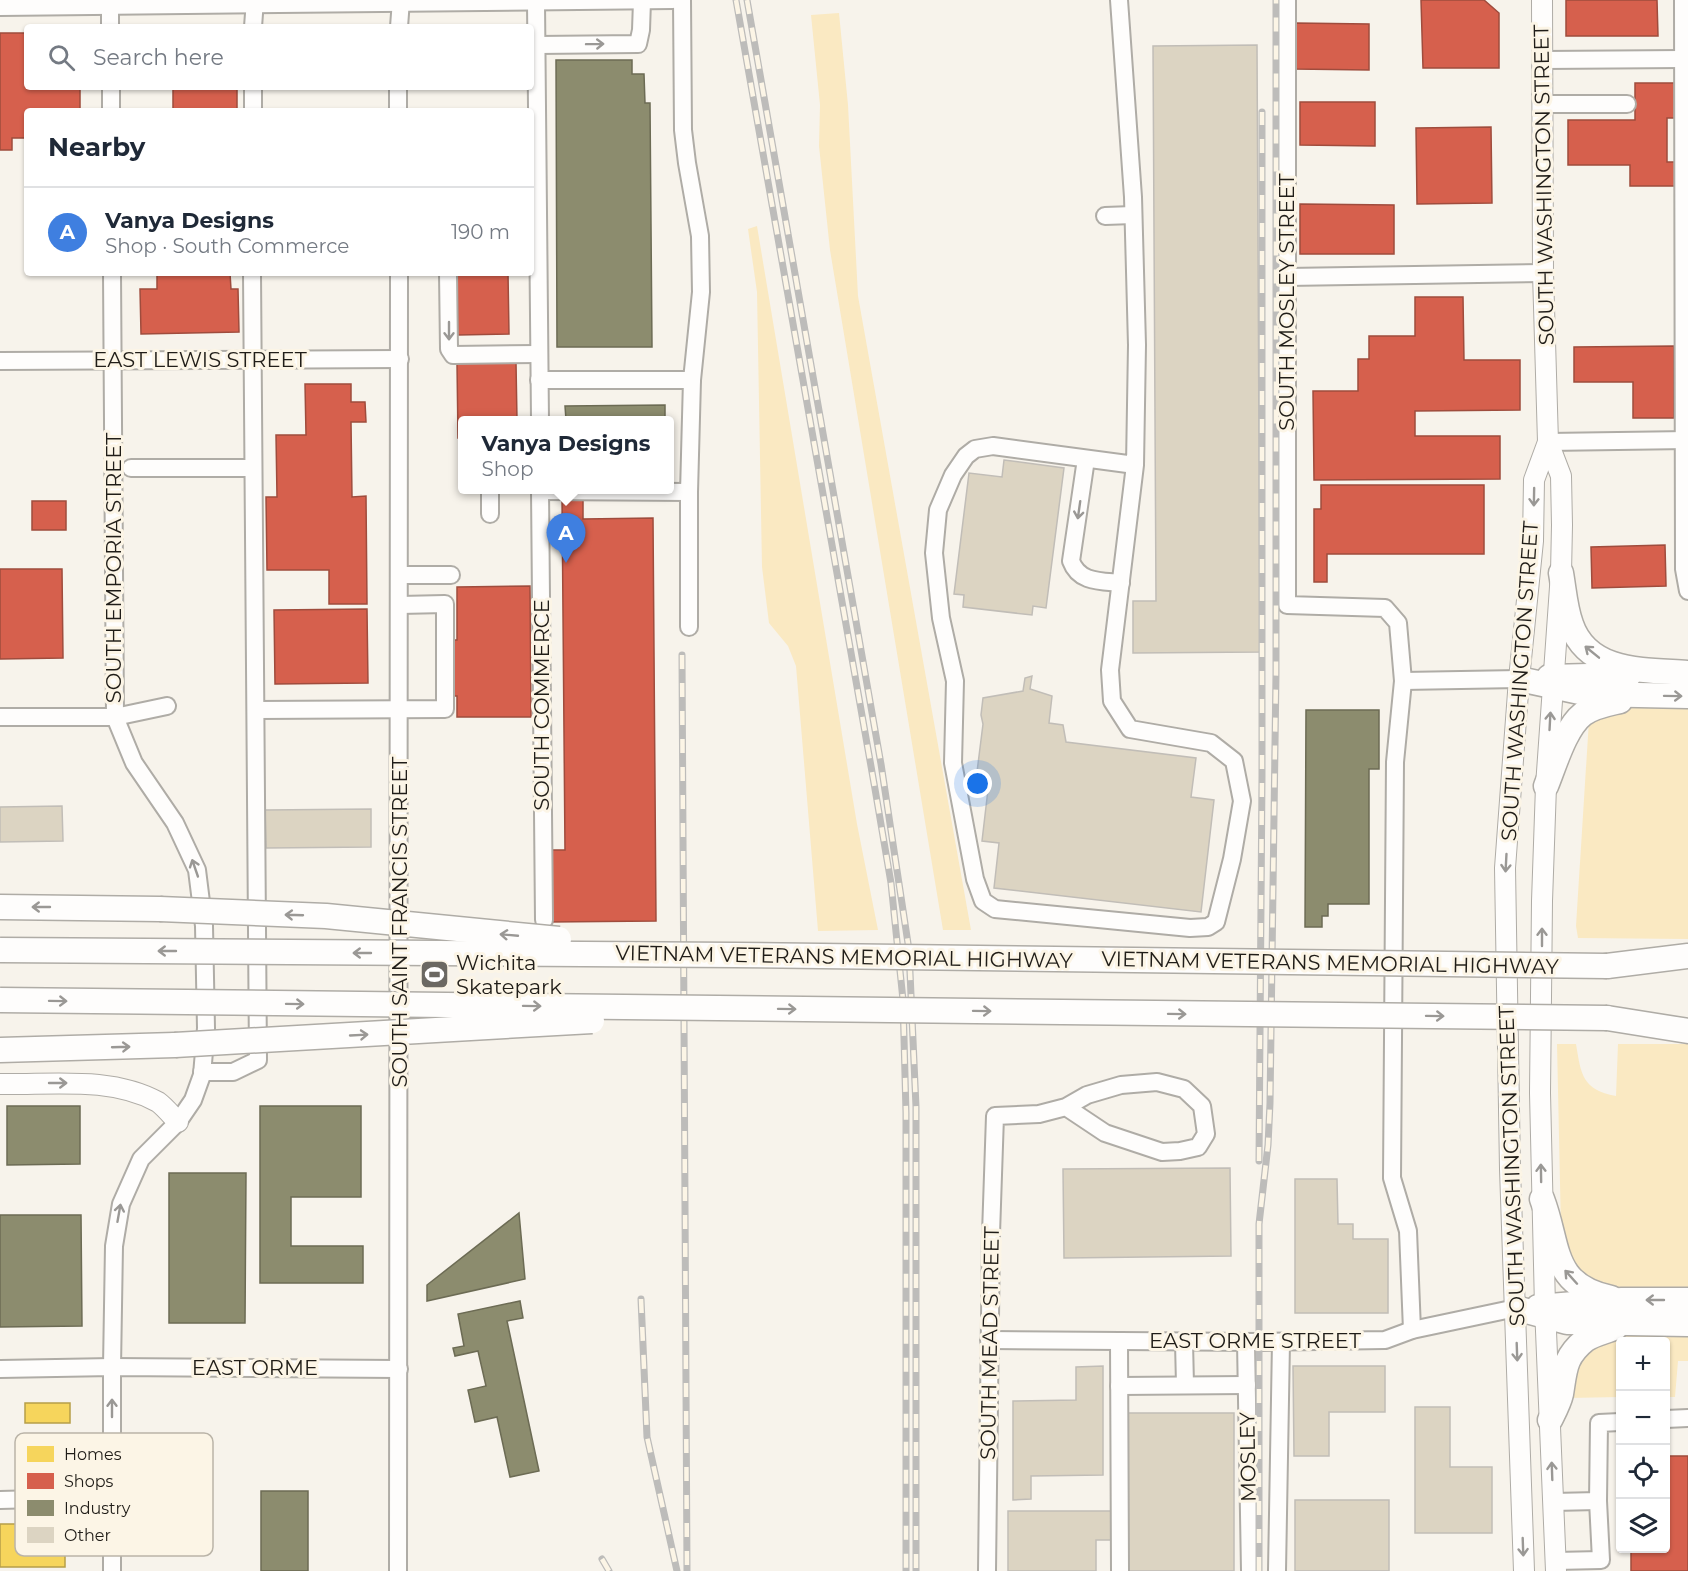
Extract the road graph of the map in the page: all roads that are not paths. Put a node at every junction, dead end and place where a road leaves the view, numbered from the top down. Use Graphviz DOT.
graph roads {
  1 [pos="673,0"];
  2 [pos="682,0"];
  3 [pos="1119,0"];
  4 [pos="1287,0"];
  5 [pos="1542,0"];
  6 [pos="1683,0"];
  7 [pos="648,1"];
  8 [pos="401,2"];
  9 [pos="531,2"];
  10 [pos="110,3"];
  11 [pos="254,3"];
  12 [pos="0,7"];
  13 [pos="110,24"];
  14 [pos="253,24"];
  15 [pos="399,24"];
  16 [pos="537,45"];
  17 [pos="1683,58"];
  18 [pos="1543,60"];
  19 [pos="111,90"];
  20 [pos="253,90"];
  21 [pos="398,90"];
  22 [pos="1543,104"];
  23 [pos="1627,104"];
  24 [pos="111,108"];
  25 [pos="253,108"];
  26 [pos="398,108"];
  27 [pos="1133,215"];
  28 [pos="1105,216"];
  29 [pos="1543,273"];
  30 [pos="112,276"];
  31 [pos="252,276"];
  32 [pos="399,276"];
  33 [pos="448,276"];
  34 [pos="1287,277"];
  35 [pos="539,354"];
  36 [pos="252,359"];
  37 [pos="400,359"];
  38 [pos="112,360"];
  39 [pos="0,361"];
  40 [pos="539,380"];
  41 [pos="692,380"];
  42 [pos="540,416"];
  43 [pos="1686,440"];
  44 [pos="1548,442"];
  45 [pos="1086,459"];
  46 [pos="1135,465"];
  47 [pos="131,468"];
  48 [pos="253,468"];
  49 [pos="674,492"];
  50 [pos="689,492"];
  51 [pos="490,494"];
  52 [pos="540,494"];
  53 [pos="490,514"];
  54 [pos="1561,573"];
  55 [pos="400,575"];
  56 [pos="1121,583"];
  57 [pos="1688,591"];
  58 [pos="436,604"];
  59 [pos="400,605"];
  60 [pos="689,627"];
  61 [pos="1688,673"];
  62 [pos="1519,679"];
  63 [pos="1404,681"];
  64 [pos="1552,682"];
  65 [pos="1644,695"];
  66 [pos="1688,696"];
  67 [pos="167,706"];
  68 [pos="400,708"];
  69 [pos="256,710"];
  70 [pos="0,717"];
  71 [pos="115,717"];
  72 [pos="1546,786"];
  73 [pos="0,907"];
  74 [pos="544,920"];
  75 [pos="0,951"];
  76 [pos="735,955"];
  77 [pos="1688,956"];
  78 [pos="1607,966"];
  79 [pos="1688,968"];
  80 [pos="0,1000"];
  81 [pos="729,1009"];
  82 [pos="1607,1018"];
  83 [pos="1688,1018"];
  84 [pos="1688,1031"];
  85 [pos="0,1050"];
  86 [pos="202,1072"];
  87 [pos="0,1084"];
  88 [pos="1066,1107"];
  89 [pos="178,1122"];
  90 [pos="1542,1199"];
  91 [pos="1622,1300"];
  92 [pos="1688,1300"];
  93 [pos="1516,1308"];
  94 [pos="1545,1311"];
  95 [pos="1623,1324"];
  96 [pos="1688,1324"];
  97 [pos="1412,1330"];
  98 [pos="989,1340"];
  99 [pos="1119,1341"];
  100 [pos="1184,1342"];
  101 [pos="1246,1342"];
  102 [pos="1281,1342"];
  103 [pos="112,1367"];
  104 [pos="0,1369"];
  105 [pos="399,1369"];
  106 [pos="1247,1384"];
  107 [pos="1185,1385"];
  108 [pos="1119,1386"];
  109 [pos="1688,1418"];
  110 [pos="1670,1419"];
  111 [pos="1550,1420"];
  112 [pos="1616,1422"];
  113 [pos="112,1433"];
  114 [pos="0,1500"];
  115 [pos="15,1500"];
  116 [pos="1598,1501"];
  117 [pos="1553,1502"];
  118 [pos="1601,1565"];
  119 [pos="1555,1566"];
  120 [pos="398,1571"];
  121 [pos="987,1571"];
  122 [pos="1120,1571"];
  123 [pos="1250,1571"];
  124 [pos="1277,1571"];
  125 [pos="1524,1571"];
  1 -- 7 [label="street"];
  2 -- 41 [label="street"];
  3 -- 27 [label="street"];
  4 -- 34 [label="street, SOUTH MOSLEY STREET"];
  5 -- 18 [label="main road, SOUTH WASHINGTON STREET"];
  6 -- 17 [label="street"];
  7 -- 9 [label="street"];
  16 -- 7 [label="street, one-way"];
  8 -- 9 [label="street"];
  8 -- 11 [label="street"];
  8 -- 15 [label="street"];
  9 -- 16 [label="street"];
  10 -- 11 [label="street"];
  10 -- 12 [label="street"];
  10 -- 13 [label="street"];
  11 -- 14 [label="street"];
  16 -- 35 [label="street"];
  17 -- 18 [label="street"];
  17 -- 43 [label="street"];
  18 -- 22 [label="main road, SOUTH WASHINGTON STREET"];
  19 -- 24 [label="street"];
  20 -- 25 [label="street"];
  21 -- 26 [label="street"];
  22 -- 23 [label="street"];
  22 -- 29 [label="main road, SOUTH WASHINGTON STREET"];
  27 -- 28 [label="street"];
  27 -- 46 [label="street"];
  29 -- 34 [label="street"];
  29 -- 44 [label="main road, SOUTH WASHINGTON STREET"];
  30 -- 38 [label="street, SOUTH EMPORIA STREET"];
  31 -- 36 [label="street"];
  32 -- 37 [label="street, SOUTH SAINT FRANCIS STREET"];
  33 -- 35 [label="street, one-way"];
  34 -- 63 [label="street, SOUTH MOSLEY STREET"];
  35 -- 40 [label="street"];
  36 -- 37 [label="street, EAST LEWIS STREET"];
  36 -- 38 [label="street, EAST LEWIS STREET"];
  36 -- 48 [label="street"];
  37 -- 55 [label="street, SOUTH SAINT FRANCIS STREET"];
  38 -- 39 [label="street, EAST LEWIS STREET"];
  38 -- 71 [label="street, SOUTH EMPORIA STREET"];
  40 -- 41 [label="street"];
  40 -- 42 [label="street"];
  41 -- 50 [label="street"];
  43 -- 44 [label="street"];
  43 -- 57 [label="street"];
  44 -- 54 [label="main road, SOUTH WASHINGTON STREET"];
  44 -- 62 [label="main road, SOUTH WASHINGTON STREET, one-way"];
  45 -- 46 [label="street"];
  45 -- 56 [label="street, one-way"];
  45 -- 56 [label="street"];
  46 -- 56 [label="street"];
  47 -- 48 [label="street"];
  48 -- 69 [label="street"];
  49 -- 50 [label="street"];
  50 -- 60 [label="street"];
  51 -- 53 [label="street"];
  52 -- 74 [label="street, SOUTH COMMERCE"];
  61 -- 54 [label="highway, one-way"];
  54 -- 64 [label="main road, SOUTH WASHINGTON STREET"];
  55 -- 58 [label="street"];
  55 -- 59 [label="street, SOUTH SAINT FRANCIS STREET"];
  58 -- 59 [label="street"];
  58 -- 68 [label="street"];
  59 -- 68 [label="street, SOUTH SAINT FRANCIS STREET"];
  61 -- 64 [label="highway"];
  62 -- 63 [label="street"];
  62 -- 64 [label="highway"];
  62 -- 93 [label="main road, SOUTH WASHINGTON STREET, one-way"];
  63 -- 97 [label="street"];
  64 -- 65 [label="highway"];
  72 -- 64 [label="main road, SOUTH WASHINGTON STREET, one-way"];
  65 -- 66 [label="highway, one-way"];
  65 -- 72 [label="highway"];
  67 -- 71 [label="street"];
  68 -- 69 [label="street"];
  68 -- 105 [label="street, SOUTH SAINT FRANCIS STREET"];
  69 -- 86 [label="street"];
  70 -- 71 [label="street"];
  86 -- 71 [label="street, SOUTH EMPORIA STREET, one-way"];
  90 -- 72 [label="main road, SOUTH WASHINGTON STREET, one-way"];
  76 -- 73 [label="highway, one-way, bridge"];
  76 -- 75 [label="highway, VIETNAM VETERANS MEMORIAL HIGHWAY, one-way, bridge"];
  76 -- 78 [label="highway, VIETNAM VETERANS MEMORIAL HIGHWAY, bridge"];
  77 -- 78 [label="highway"];
  78 -- 79 [label="highway, VIETNAM VETERANS MEMORIAL HIGHWAY"];
  80 -- 81 [label="highway, one-way, bridge"];
  81 -- 82 [label="highway, one-way, bridge"];
  85 -- 81 [label="highway, one-way, bridge"];
  82 -- 83 [label="highway"];
  82 -- 84 [label="highway"];
  86 -- 89 [label="street, SOUTH EMPORIA STREET"];
  87 -- 89 [label="main road, one-way"];
  88 -- 88 [label="street"];
  88 -- 98 [label="street, SOUTH MEAD STREET"];
  103 -- 89 [label="street, SOUTH EMPORIA STREET, one-way"];
  91 -- 90 [label="highway, one-way"];
  90 -- 94 [label="main road, SOUTH WASHINGTON STREET"];
  92 -- 91 [label="highway, one-way"];
  91 -- 94 [label="highway"];
  93 -- 94 [label="highway"];
  93 -- 97 [label="street, EAST ORME STREET"];
  93 -- 125 [label="main road, SOUTH WASHINGTON STREET, one-way"];
  94 -- 95 [label="highway"];
  94 -- 111 [label="main road, SOUTH WASHINGTON STREET"];
  95 -- 96 [label="highway"];
  95 -- 111 [label="highway"];
  97 -- 102 [label="street, EAST ORME STREET"];
  98 -- 99 [label="street, EAST ORME STREET"];
  98 -- 121 [label="street, SOUTH MEAD STREET"];
  99 -- 100 [label="street, EAST ORME STREET"];
  99 -- 108 [label="street"];
  100 -- 101 [label="street, EAST ORME STREET"];
  100 -- 107 [label="street"];
  101 -- 102 [label="street, EAST ORME STREET"];
  101 -- 106 [label="street, MOSLEY"];
  102 -- 124 [label="street"];
  103 -- 104 [label="street"];
  103 -- 105 [label="street, EAST ORME"];
  113 -- 103 [label="street, SOUTH EMPORIA STREET, one-way"];
  105 -- 120 [label="street, SOUTH SAINT FRANCIS STREET"];
  106 -- 107 [label="street"];
  106 -- 123 [label="street, MOSLEY"];
  107 -- 108 [label="street"];
  108 -- 122 [label="street"];
  109 -- 110 [label="street"];
  117 -- 111 [label="main road, SOUTH WASHINGTON STREET, one-way"];
  112 -- 116 [label="street"];
  114 -- 115 [label="street"];
  116 -- 117 [label="street"];
  116 -- 118 [label="street"];
  117 -- 119 [label="main road, SOUTH WASHINGTON STREET"];
  118 -- 119 [label="street"];
}
